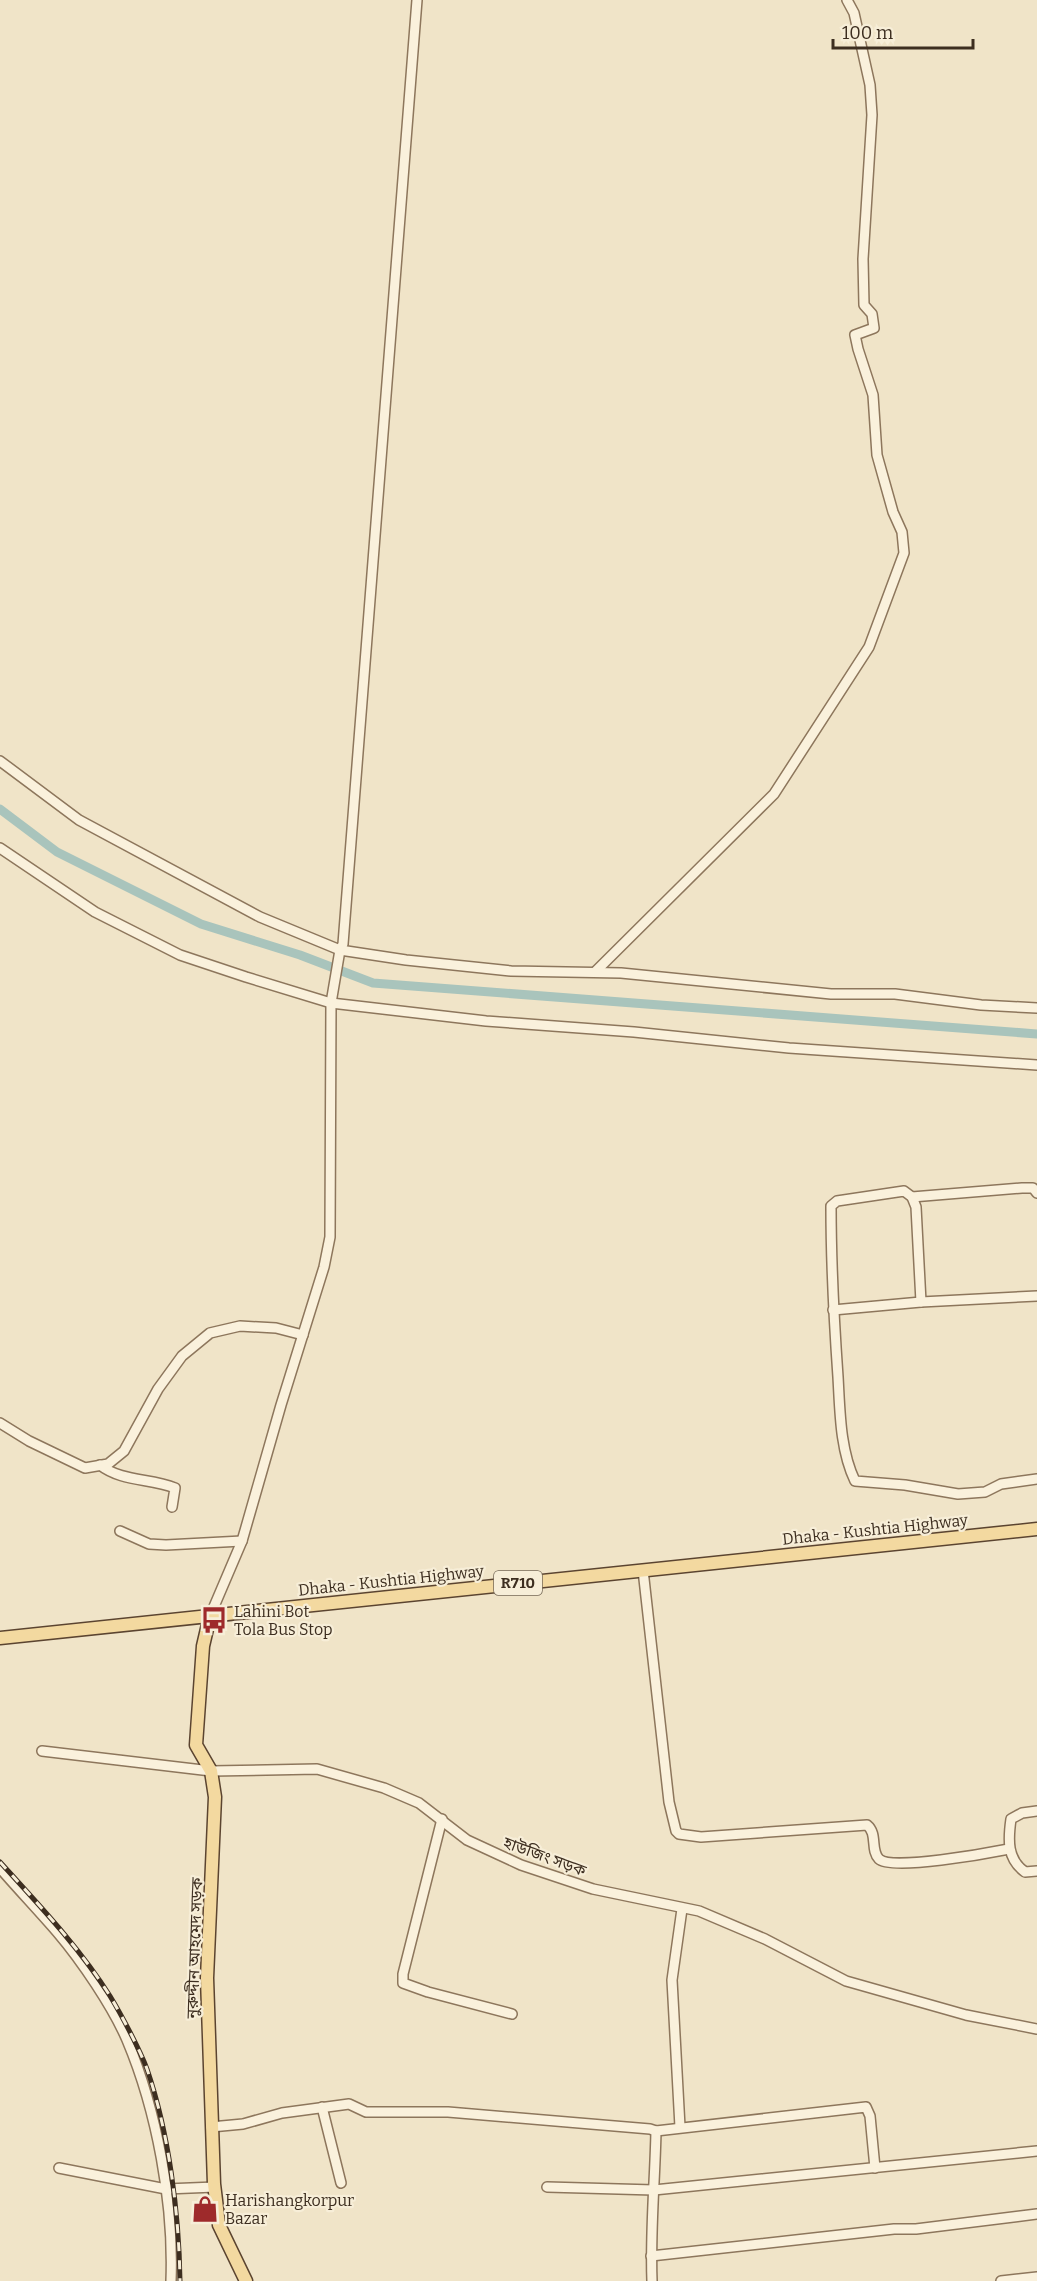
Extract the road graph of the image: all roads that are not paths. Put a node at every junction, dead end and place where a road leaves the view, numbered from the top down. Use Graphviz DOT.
graph roads {
  1 [pos="417,0"];
  2 [pos="847,0"];
  3 [pos="0,760"];
  4 [pos="0,848"];
  5 [pos="340,950"];
  6 [pos="595,972"];
  7 [pos="332,1003"];
  8 [pos="1037,1008"];
  9 [pos="1037,1065"];
  10 [pos="1037,1193"];
  11 [pos="912,1197"];
  12 [pos="1037,1296"];
  13 [pos="921,1302"];
  14 [pos="833,1310"];
  15 [pos="303,1335"];
  16 [pos="0,1423"];
  17 [pos="100,1465"];
  18 [pos="1037,1479"];
  19 [pos="172,1507"];
  20 [pos="1037,1529"];
  21 [pos="120,1531"];
  22 [pos="242,1541"];
  23 [pos="643,1570"];
  24 [pos="210,1616"];
  25 [pos="0,1638"];
  26 [pos="42,1751"];
  27 [pos="211,1771"];
  28 [pos="1037,1810"];
  29 [pos="442,1819"];
  30 [pos="1009,1849"];
  31 [pos="0,1868"];
  32 [pos="1037,1871"];
  33 [pos="682,1909"];
  34 [pos="512,2014"];
  35 [pos="1037,2030"];
  36 [pos="322,2107"];
  37 [pos="211,2127"];
  38 [pos="680,2127"];
  39 [pos="656,2131"];
  40 [pos="1037,2151"];
  41 [pos="59,2168"];
  42 [pos="875,2168"];
  43 [pos="341,2183"];
  44 [pos="214,2187"];
  45 [pos="547,2187"];
  46 [pos="166,2189"];
  47 [pos="654,2190"];
  48 [pos="1037,2214"];
  49 [pos="651,2256"];
  50 [pos="1037,2277"];
  51 [pos="171,2281"];
  52 [pos="246,2281"];
  53 [pos="651,2281"];
  54 [pos="1001,2281"];
  1 -- 5 [label="street"];
  2 -- 6 [label="street"];
  3 -- 5 [label="street"];
  4 -- 7 [label="street"];
  5 -- 6 [label="street"];
  5 -- 7 [label="street"];
  6 -- 8 [label="street"];
  7 -- 9 [label="street"];
  7 -- 15 [label="street"];
  10 -- 11 [label="street"];
  11 -- 13 [label="street"];
  11 -- 14 [label="street"];
  12 -- 13 [label="street"];
  13 -- 14 [label="street"];
  14 -- 18 [label="street"];
  15 -- 17 [label="street"];
  15 -- 22 [label="street"];
  16 -- 17 [label="street"];
  17 -- 19 [label="street"];
  20 -- 23 [label="main road, Dhaka - Kushtia Highway / R710"];
  21 -- 22 [label="street"];
  22 -- 24 [label="street"];
  23 -- 24 [label="main road, Dhaka - Kushtia Highway / R710"];
  23 -- 30 [label="street"];
  24 -- 25 [label="main road, Dhaka - Kushtia Highway / R710"];
  24 -- 27 [label="main road, নুরুদ্দীন আহমেদ সড়ক"];
  26 -- 27 [label="street, হাউজিং সড়ক"];
  27 -- 29 [label="street, হাউজিং সড়ক"];
  27 -- 37 [label="main road, নুরুদ্দীন আহমেদ সড়ক"];
  28 -- 30 [label="street"];
  29 -- 33 [label="street, হাউজিং সড়ক"];
  29 -- 34 [label="street"];
  30 -- 32 [label="street"];
  31 -- 46 [label="street"];
  33 -- 35 [label="street, হাউজিং সড়ক"];
  33 -- 38 [label="street"];
  36 -- 37 [label="street"];
  36 -- 39 [label="street"];
  36 -- 43 [label="street"];
  37 -- 44 [label="main road, নুরুদ্দীন আহমেদ সড়ক"];
  38 -- 39 [label="street"];
  38 -- 42 [label="street"];
  39 -- 47 [label="street"];
  40 -- 42 [label="street"];
  41 -- 46 [label="street"];
  42 -- 47 [label="street"];
  44 -- 46 [label="street"];
  44 -- 52 [label="main road, নুরুদ্দীন আহমেদ সড়ক"];
  45 -- 47 [label="street"];
  46 -- 51 [label="street"];
  47 -- 49 [label="street"];
  48 -- 49 [label="street"];
  49 -- 53 [label="street"];
  50 -- 54 [label="street"];
}
